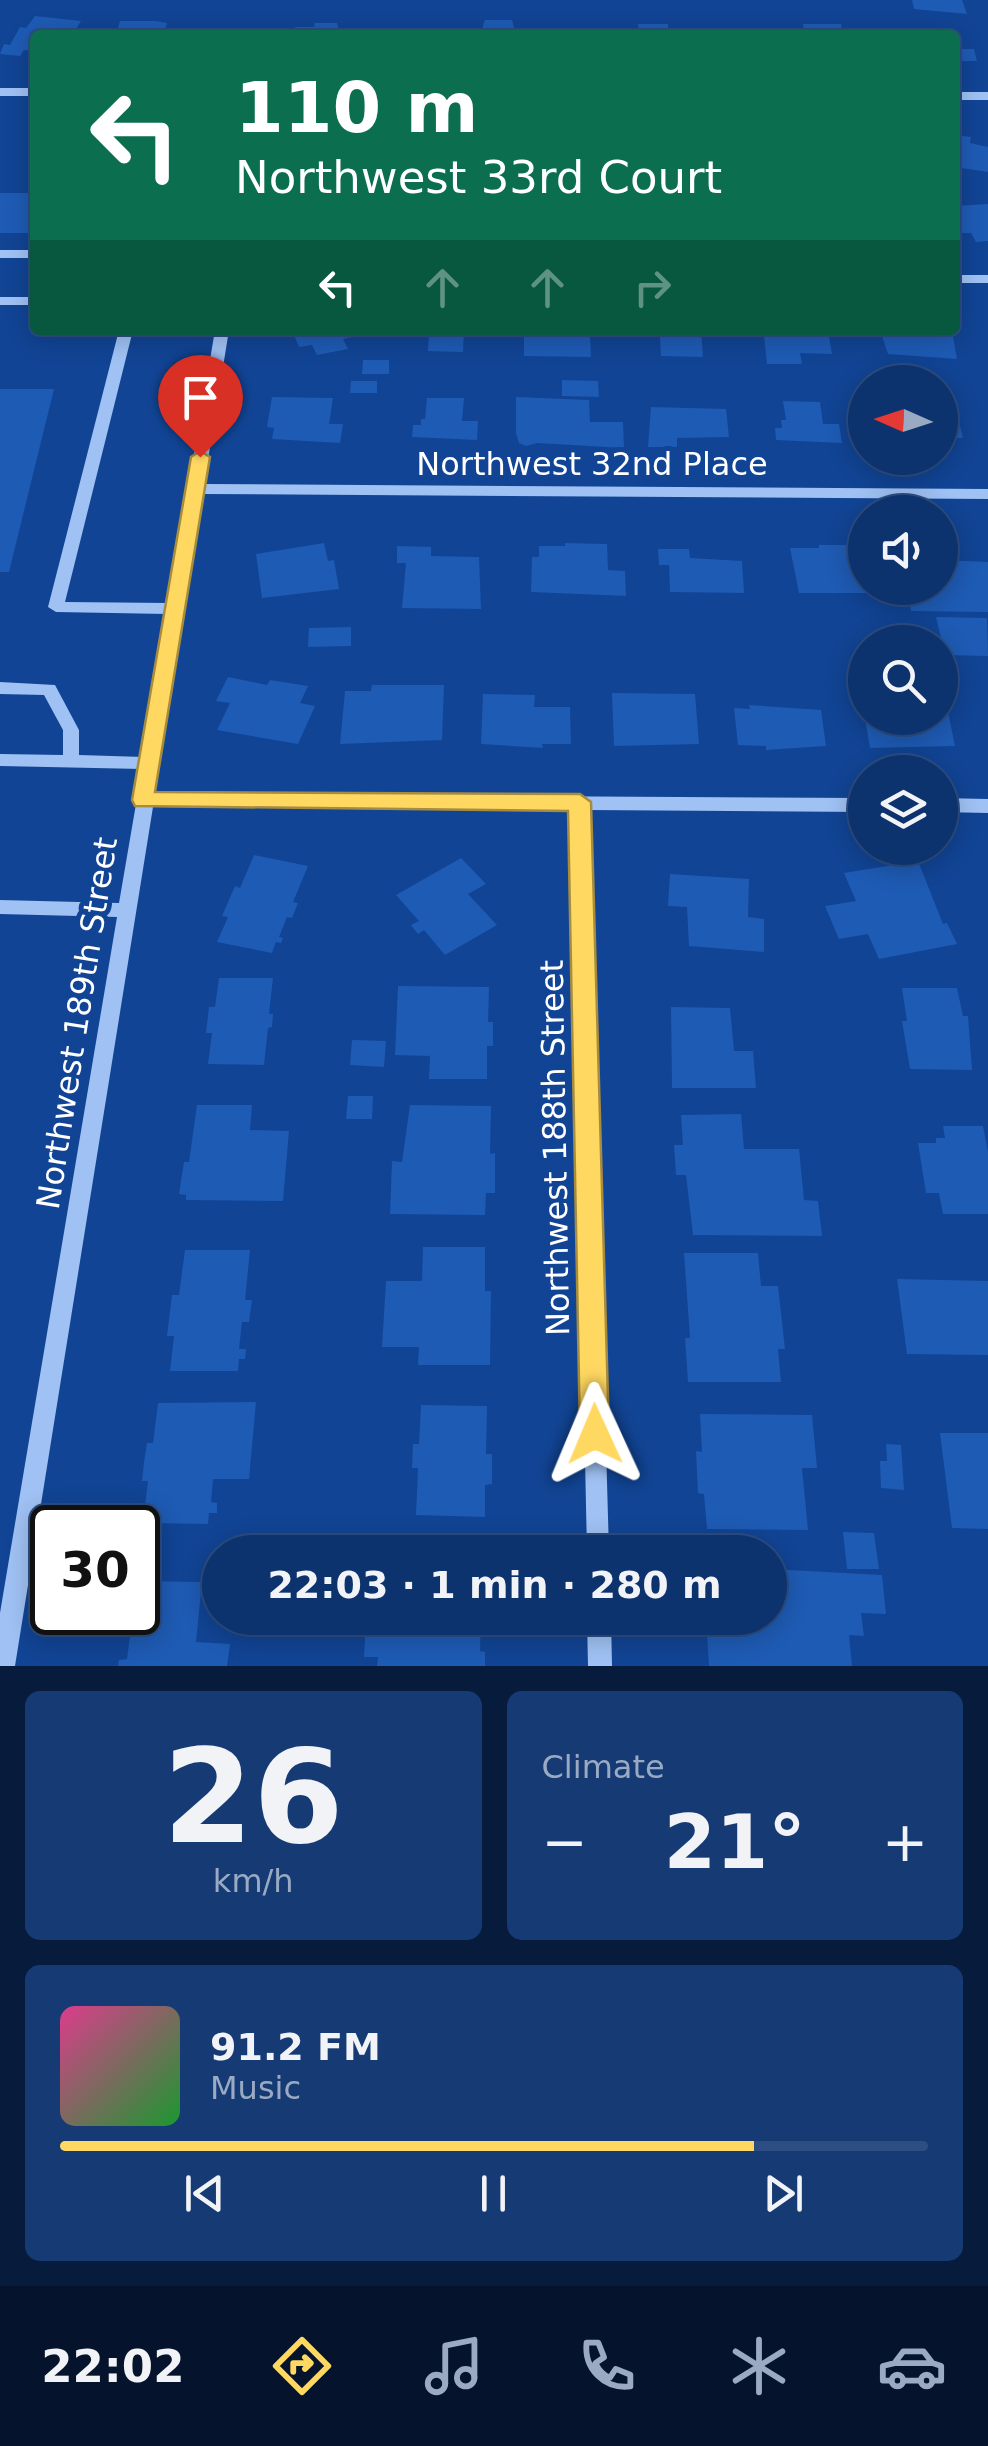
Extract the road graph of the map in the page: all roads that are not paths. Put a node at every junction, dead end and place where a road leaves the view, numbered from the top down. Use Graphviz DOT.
graph roads {
  1 [pos="0,92"];
  2 [pos="30,92"];
  3 [pos="960,96"];
  4 [pos="988,96"];
  5 [pos="0,254"];
  6 [pos="30,254"];
  7 [pos="960,279"];
  8 [pos="988,279"];
  9 [pos="0,301"];
  10 [pos="30,302"];
  11 [pos="125,335"];
  12 [pos="221,335"];
  13 [pos="195,489"];
  14 [pos="988,494"];
  15 [pos="174,608"];
  16 [pos="0,688"];
  17 [pos="0,760"];
  18 [pos="71,761"];
  19 [pos="149,763"];
  20 [pos="143,800"];
  21 [pos="580,802"];
  22 [pos="848,805"];
  23 [pos="958,806"];
  24 [pos="988,806"];
  25 [pos="0,907"];
  26 [pos="125,910"];
  27 [pos="598,1535"];
  28 [pos="599,1635"];
  29 [pos="3,1666"];
  30 [pos="600,1666"];
  1 -- 2 [label="street"];
  3 -- 4 [label="street"];
  5 -- 6 [label="street"];
  7 -- 8 [label="street"];
  9 -- 10 [label="street"];
  11 -- 15 [label="street"];
  12 -- 13 [label="street, Northwest 189th Street"];
  13 -- 14 [label="street, Northwest 32nd Place"];
  13 -- 15 [label="street, Northwest 189th Street"];
  15 -- 19 [label="street, Northwest 189th Street"];
  16 -- 18 [label="street"];
  17 -- 18 [label="street"];
  18 -- 19 [label="street"];
  19 -- 20 [label="street, Northwest 189th Street"];
  20 -- 21 [label="street"];
  20 -- 26 [label="street, Northwest 189th Street"];
  21 -- 22 [label="street"];
  21 -- 27 [label="street, Northwest 188th Street"];
  23 -- 24 [label="street"];
  25 -- 26 [label="street"];
  26 -- 29 [label="street, Northwest 189th Street"];
  28 -- 30 [label="street"];
}
